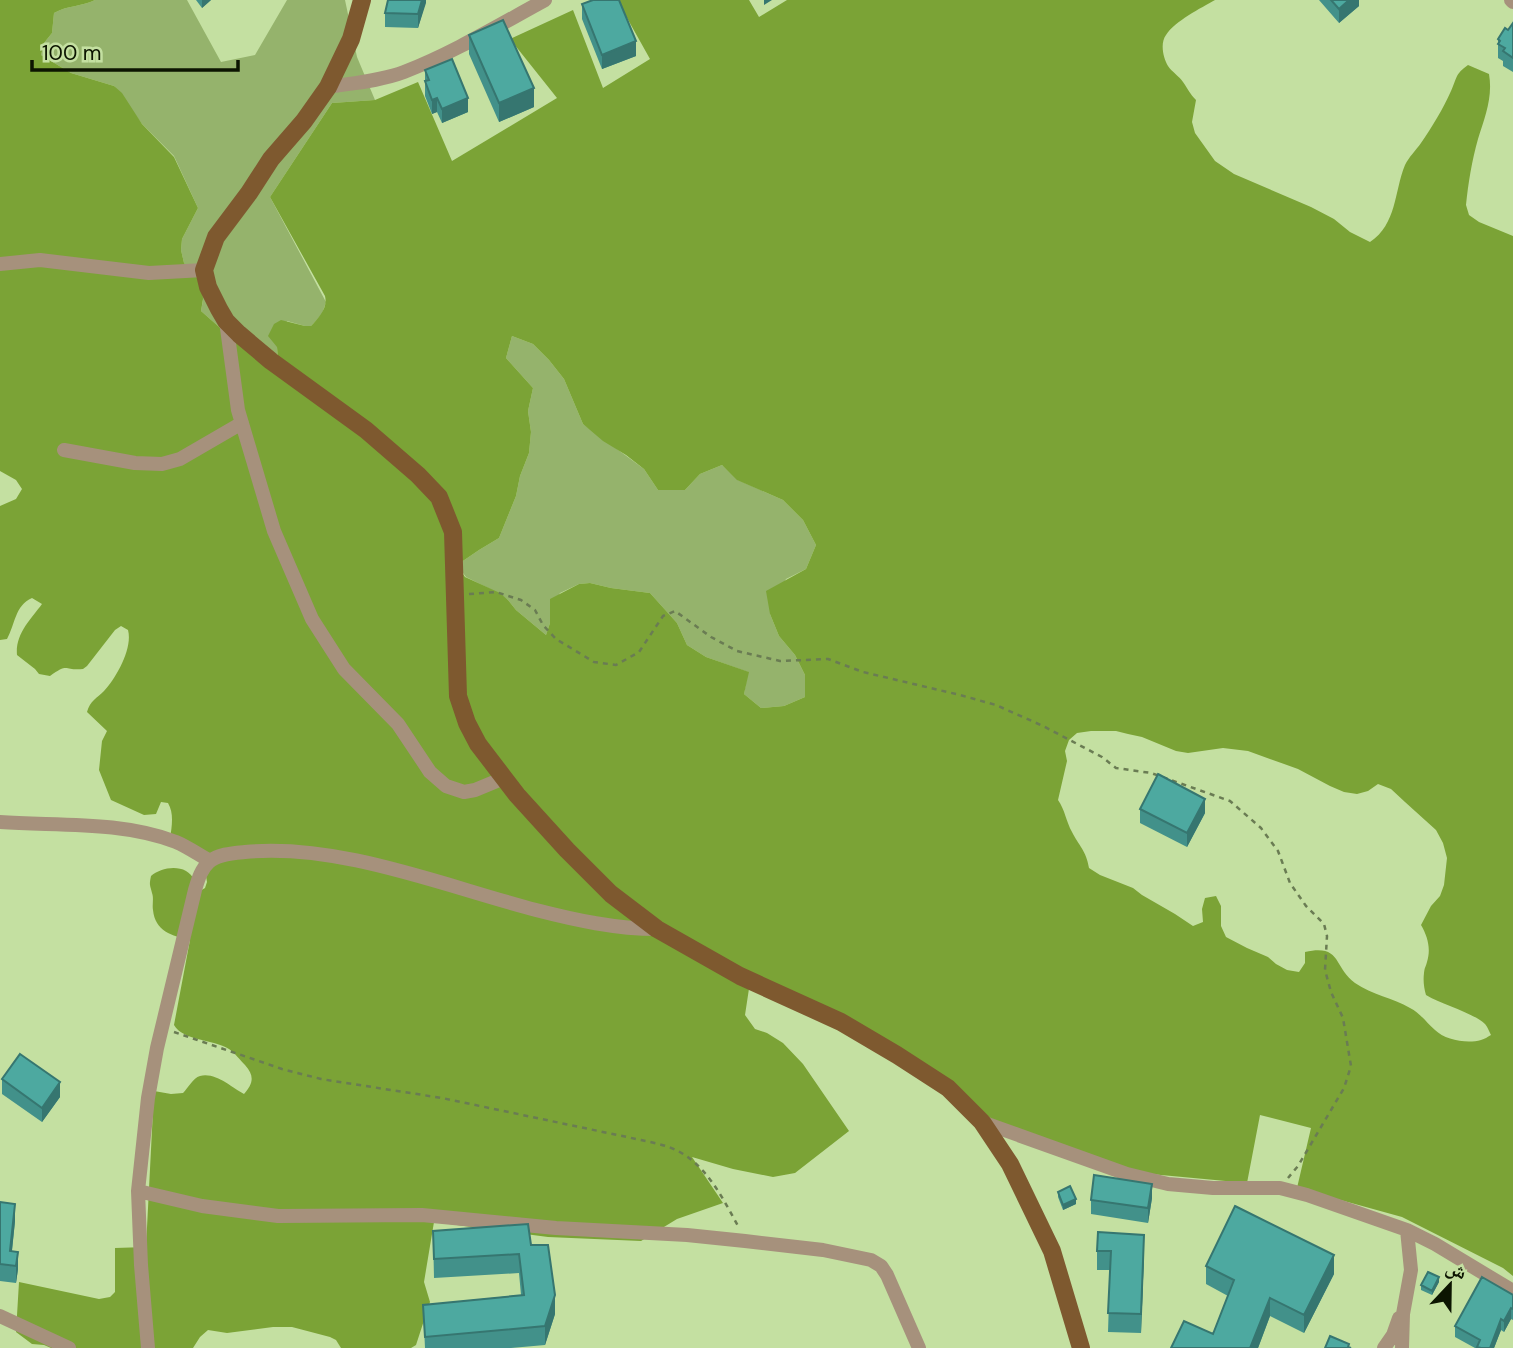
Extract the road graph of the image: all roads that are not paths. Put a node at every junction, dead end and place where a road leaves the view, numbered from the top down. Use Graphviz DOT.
graph roads {
  1 [pos="362,0"];
  2 [pos="545,0"];
  3 [pos="328,87"];
  4 [pos="0,264"];
  5 [pos="204,270"];
  6 [pos="226,321"];
  7 [pos="242,423"];
  8 [pos="64,450"];
  9 [pos="503,778"];
  10 [pos="0,822"];
  11 [pos="209,861"];
  12 [pos="657,929"];
  13 [pos="982,1122"];
  14 [pos="138,1191"];
  15 [pos="1407,1230"];
  16 [pos="1513,1291"];
  17 [pos="1405,1299"];
  18 [pos="0,1316"];
  19 [pos="69,1348"];
  20 [pos="148,1348"];
  21 [pos="919,1348"];
  22 [pos="1081,1348"];
  23 [pos="1384,1348"];
  24 [pos="1402,1348"];
  1 -- 3 [label="main road"];
  2 -- 3 [label="street"];
  3 -- 5 [label="main road"];
  4 -- 5 [label="street"];
  5 -- 6 [label="main road"];
  6 -- 7 [label="street"];
  6 -- 9 [label="main road"];
  7 -- 8 [label="street"];
  7 -- 9 [label="street"];
  9 -- 12 [label="main road"];
  10 -- 11 [label="street"];
  11 -- 12 [label="street"];
  11 -- 14 [label="street"];
  12 -- 13 [label="main road"];
  13 -- 15 [label="street"];
  13 -- 22 [label="main road"];
  14 -- 20 [label="street"];
  14 -- 21 [label="street"];
  15 -- 16 [label="street"];
  15 -- 17 [label="street"];
  17 -- 23 [label="street"];
  17 -- 24 [label="street"];
  18 -- 19 [label="street"];
}
